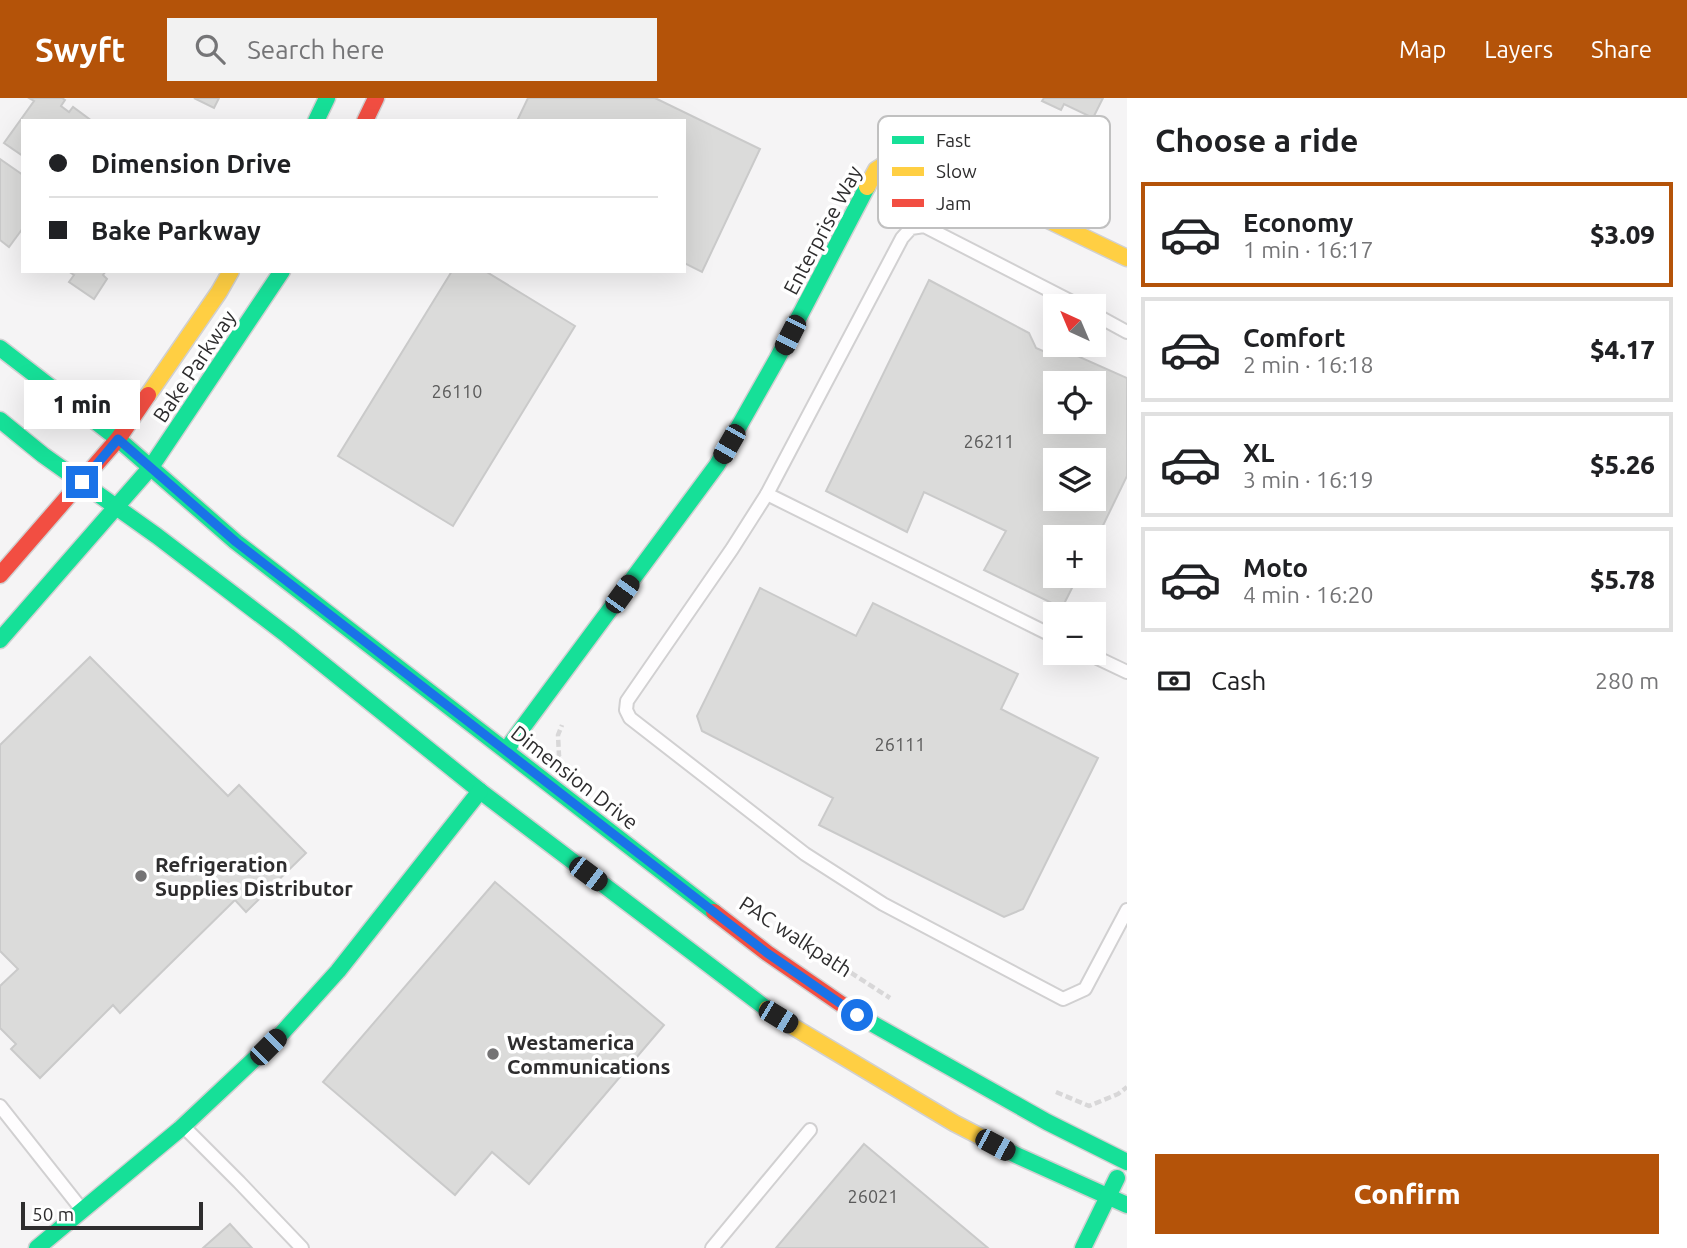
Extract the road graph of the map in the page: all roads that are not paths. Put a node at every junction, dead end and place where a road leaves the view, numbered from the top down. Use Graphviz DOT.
graph roads {
  1 [pos="327,98"];
  2 [pos="376,98"];
  3 [pos="317,119"];
  4 [pos="366,119"];
  5 [pos="878,169"];
  6 [pos="911,228"];
  7 [pos="928,228"];
  8 [pos="1065,228"];
  9 [pos="1127,258"];
  10 [pos="230,273"];
  11 [pos="281,273"];
  12 [pos="1057,294"];
  13 [pos="1106,321"];
  14 [pos="1127,332"];
  15 [pos="0,348"];
  16 [pos="0,420"];
  17 [pos="118,439"];
  18 [pos="151,467"];
  19 [pos="82,482"];
  20 [pos="766,494"];
  21 [pos="117,508"];
  22 [pos="0,575"];
  23 [pos="1043,631"];
  24 [pos="0,640"];
  25 [pos="1106,662"];
  26 [pos="1127,673"];
  27 [pos="420,742"];
  28 [pos="455,750"];
  29 [pos="506,750"];
  30 [pos="480,751"];
  31 [pos="480,791"];
  32 [pos="1127,910"];
  33 [pos="0,1106"];
  34 [pos="183,1127"];
  35 [pos="810,1130"];
  36 [pos="1126,1158"];
  37 [pos="1109,1197"];
  38 [pos="1127,1205"];
  39 [pos="83,1211"];
  40 [pos="37,1248"];
  41 [pos="302,1248"];
  42 [pos="712,1248"];
  43 [pos="1083,1248"];
  1 -- 3 [label="main road"];
  2 -- 4 [label="main road"];
  5 -- 29 [label="main road, Enterprise Way"];
  6 -- 20 [label="lane"];
  7 -- 12 [label="lane"];
  8 -- 9 [label="main road, Enterprise Way"];
  10 -- 17 [label="main road, Bake Parkway"];
  11 -- 18 [label="main road, Bake Parkway"];
  13 -- 14 [label="lane"];
  15 -- 17 [label="main road, Dimension Drive"];
  16 -- 19 [label="main road"];
  17 -- 18 [label="main road, Dimension Drive"];
  17 -- 19 [label="main road, Bake Parkway"];
  18 -- 21 [label="main road, Bake Parkway"];
  18 -- 29 [label="main road, Dimension Drive"];
  19 -- 21 [label="main road"];
  19 -- 22 [label="main road, Bake Parkway"];
  20 -- 23 [label="lane"];
  20 -- 32 [label="lane"];
  21 -- 24 [label="main road, Bake Parkway"];
  21 -- 27 [label="main road"];
  25 -- 26 [label="lane"];
  27 -- 28 [label="main road"];
  27 -- 31 [label="main road"];
  29 -- 30 [label="main road"];
  29 -- 36 [label="main road, Dimension Drive"];
  31 -- 34 [label="main road"];
  31 -- 37 [label="main road"];
  33 -- 39 [label="lane"];
  34 -- 39 [label="main road"];
  34 -- 41 [label="lane"];
  35 -- 42 [label="lane"];
  36 -- 37 [label="main road"];
  37 -- 38 [label="main road"];
  37 -- 43 [label="main road"];
  39 -- 40 [label="main road"];
}
